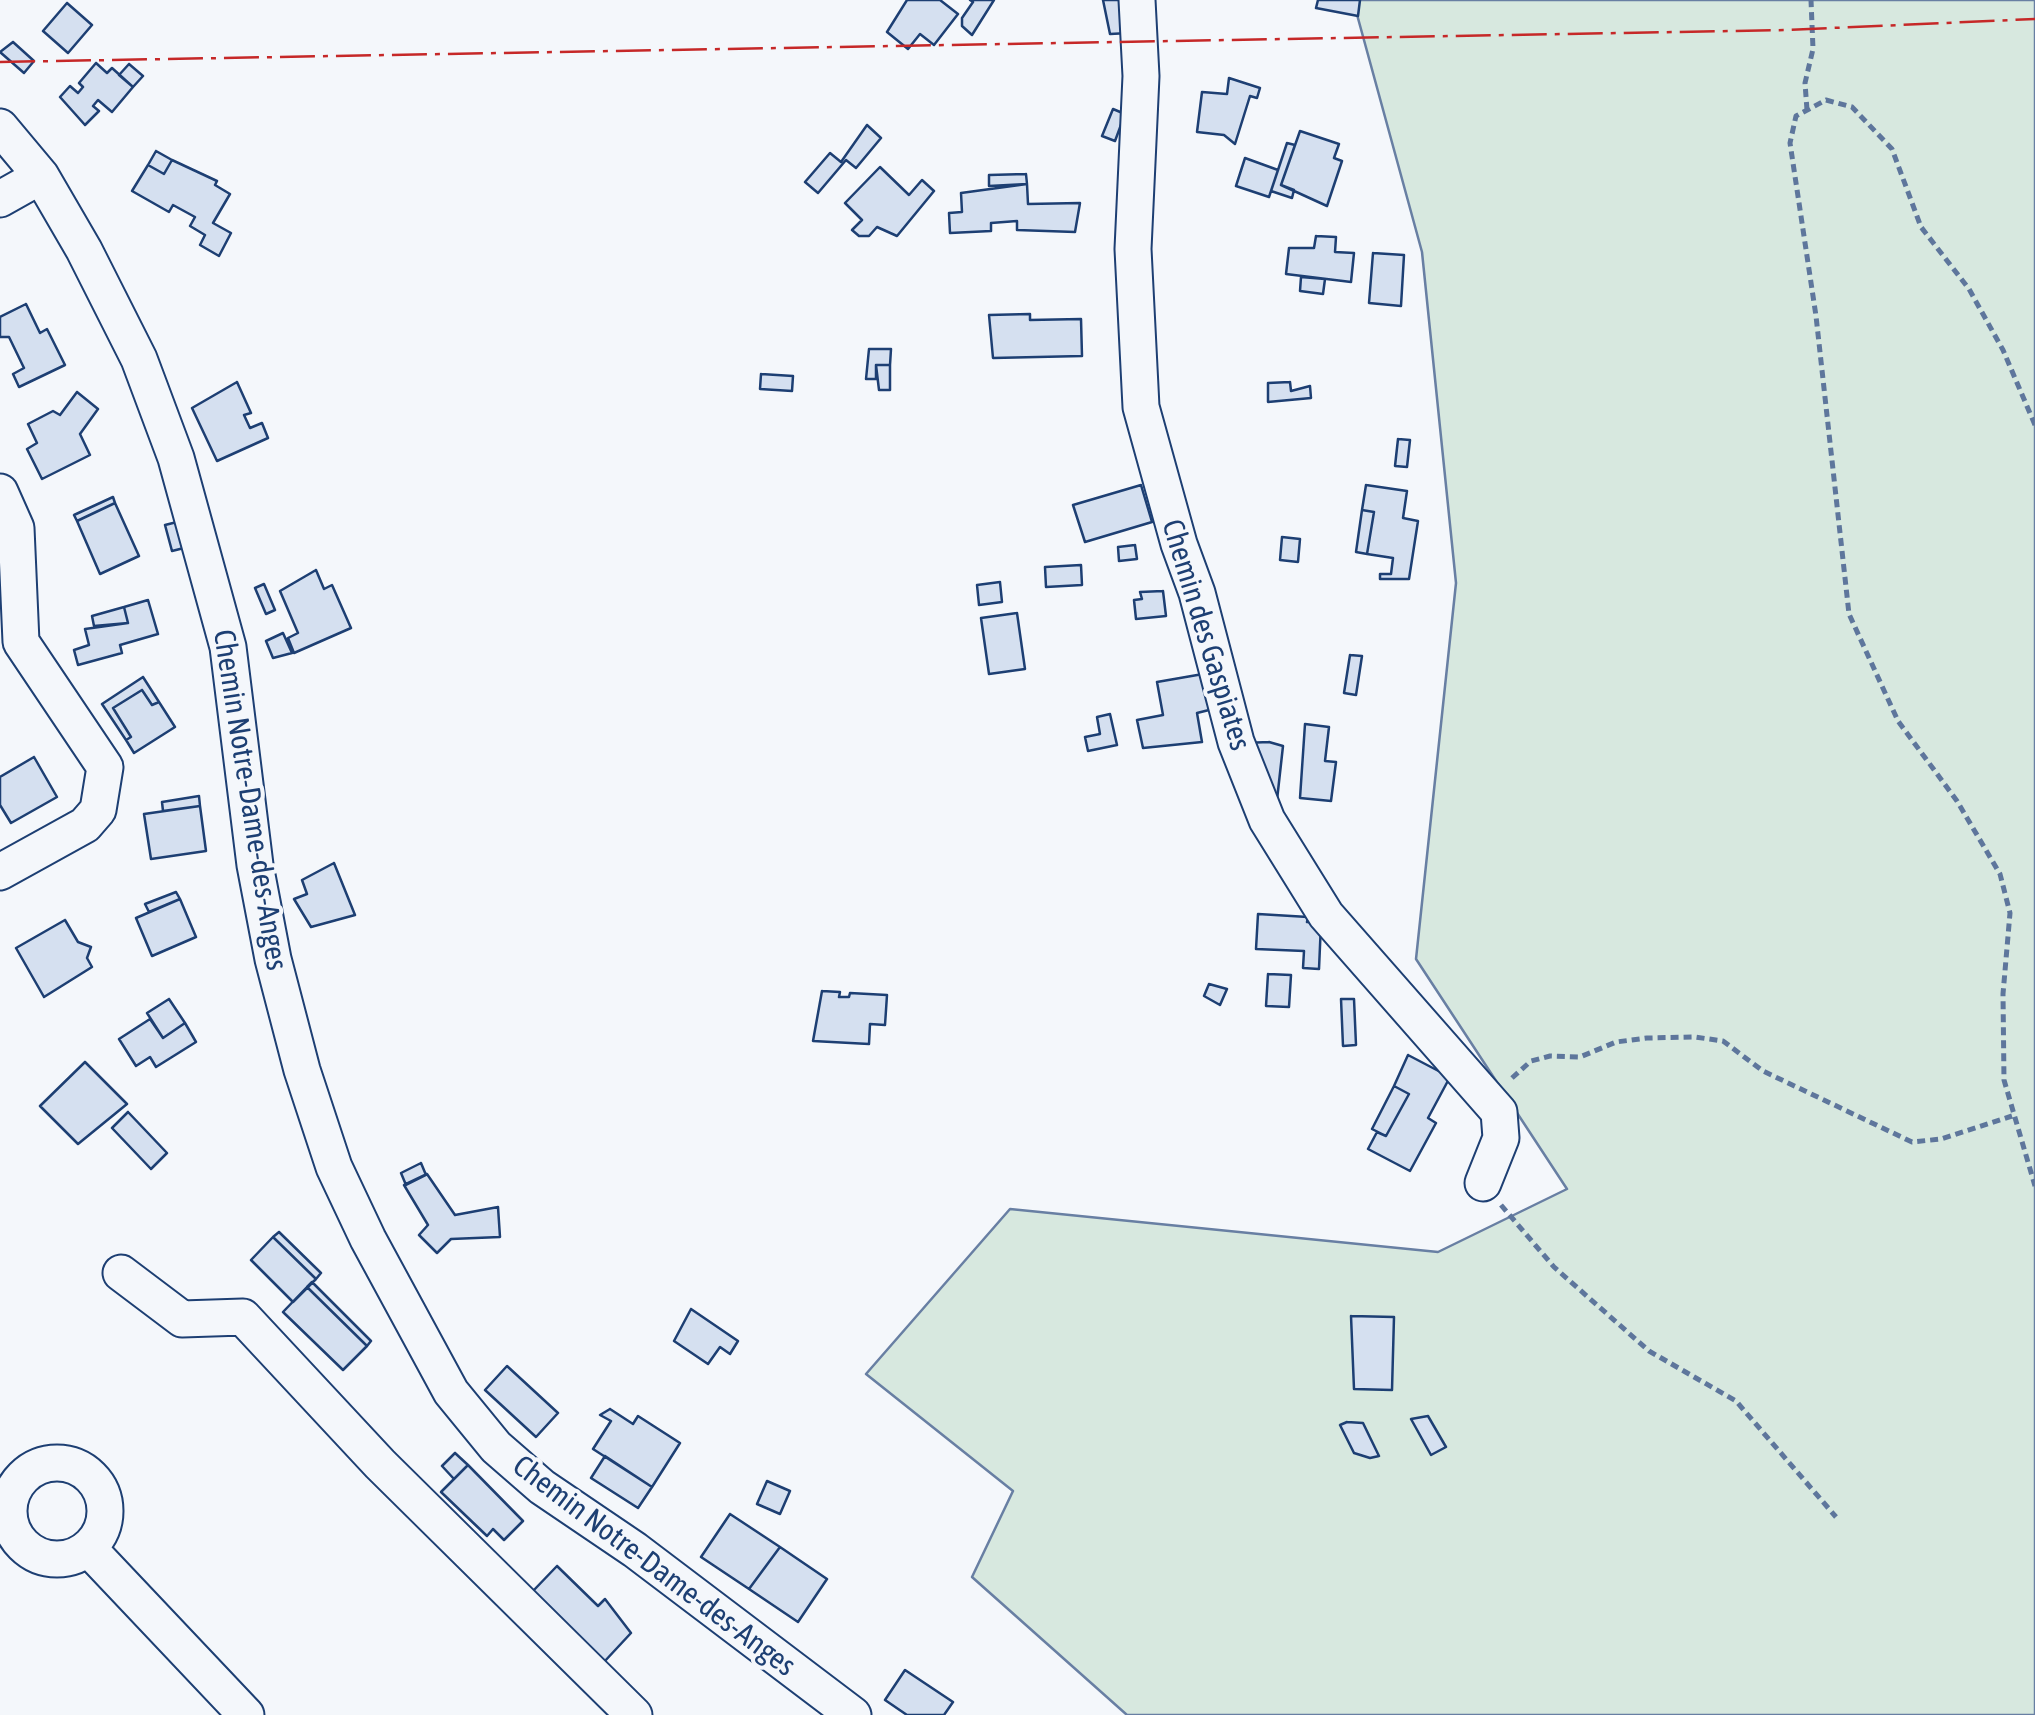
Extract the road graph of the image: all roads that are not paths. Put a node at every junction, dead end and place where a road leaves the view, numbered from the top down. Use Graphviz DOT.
graph roads {
  1 [pos="1137,0"];
  2 [pos="0,126"];
  3 [pos="41,176"];
  4 [pos="0,200"];
  5 [pos="0,492"];
  6 [pos="0,872"];
  7 [pos="1483,1184"];
  8 [pos="122,1273"];
  9 [pos="89,1549"];
  10 [pos="246,1715"];
  11 [pos="634,1715"];
  12 [pos="853,1715"];
  1 -- 7 [label="street, Chemin des Gaspiates"];
  2 -- 3 [label="street, Chemin Notre-Dame-des-Anges"];
  3 -- 4 [label="street"];
  3 -- 12 [label="street, Chemin Notre-Dame-des-Anges"];
  5 -- 6 [label="street"];
  8 -- 11 [label="street"];
  9 -- 10 [label="street"];
}
